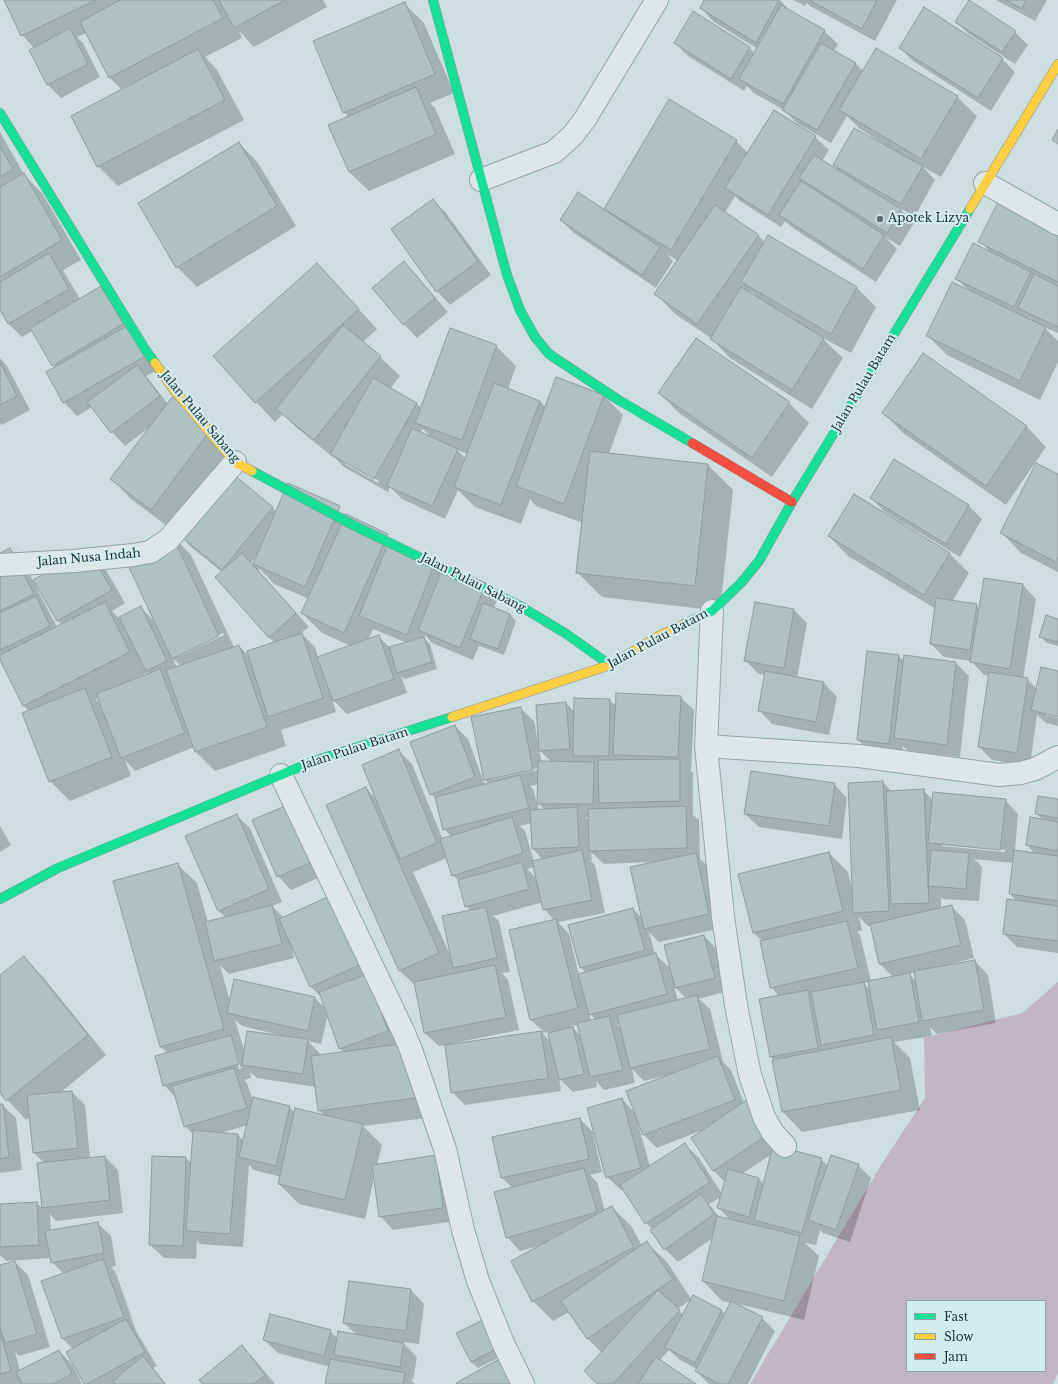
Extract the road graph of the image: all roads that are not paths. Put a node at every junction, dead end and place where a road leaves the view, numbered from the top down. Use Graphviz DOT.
graph roads {
  1 [pos="433,0"];
  2 [pos="657,0"];
  3 [pos="1058,64"];
  4 [pos="0,113"];
  5 [pos="481,180"];
  6 [pos="985,183"];
  7 [pos="1058,224"];
  8 [pos="235,462"];
  9 [pos="792,502"];
  10 [pos="0,565"];
  11 [pos="712,611"];
  12 [pos="610,665"];
  13 [pos="706,746"];
  14 [pos="1058,757"];
  15 [pos="281,775"];
  16 [pos="0,899"];
  17 [pos="785,1146"];
  18 [pos="523,1384"];
  1 -- 5 [label="main road"];
  2 -- 5 [label="street"];
  3 -- 6 [label="main road, Jalan Pulau Batam"];
  4 -- 8 [label="main road, Jalan Pulau Sabang"];
  5 -- 9 [label="main road"];
  6 -- 7 [label="street"];
  6 -- 9 [label="main road, Jalan Pulau Batam"];
  8 -- 10 [label="street, Jalan Nusa Indah"];
  8 -- 12 [label="main road, Jalan Pulau Sabang"];
  9 -- 11 [label="main road, Jalan Pulau Batam"];
  11 -- 12 [label="main road, Jalan Pulau Batam"];
  11 -- 13 [label="street"];
  12 -- 15 [label="main road, Jalan Pulau Batam"];
  13 -- 14 [label="street"];
  13 -- 17 [label="street"];
  15 -- 16 [label="main road, Jalan Pulau Batam"];
  15 -- 18 [label="street"];
}
